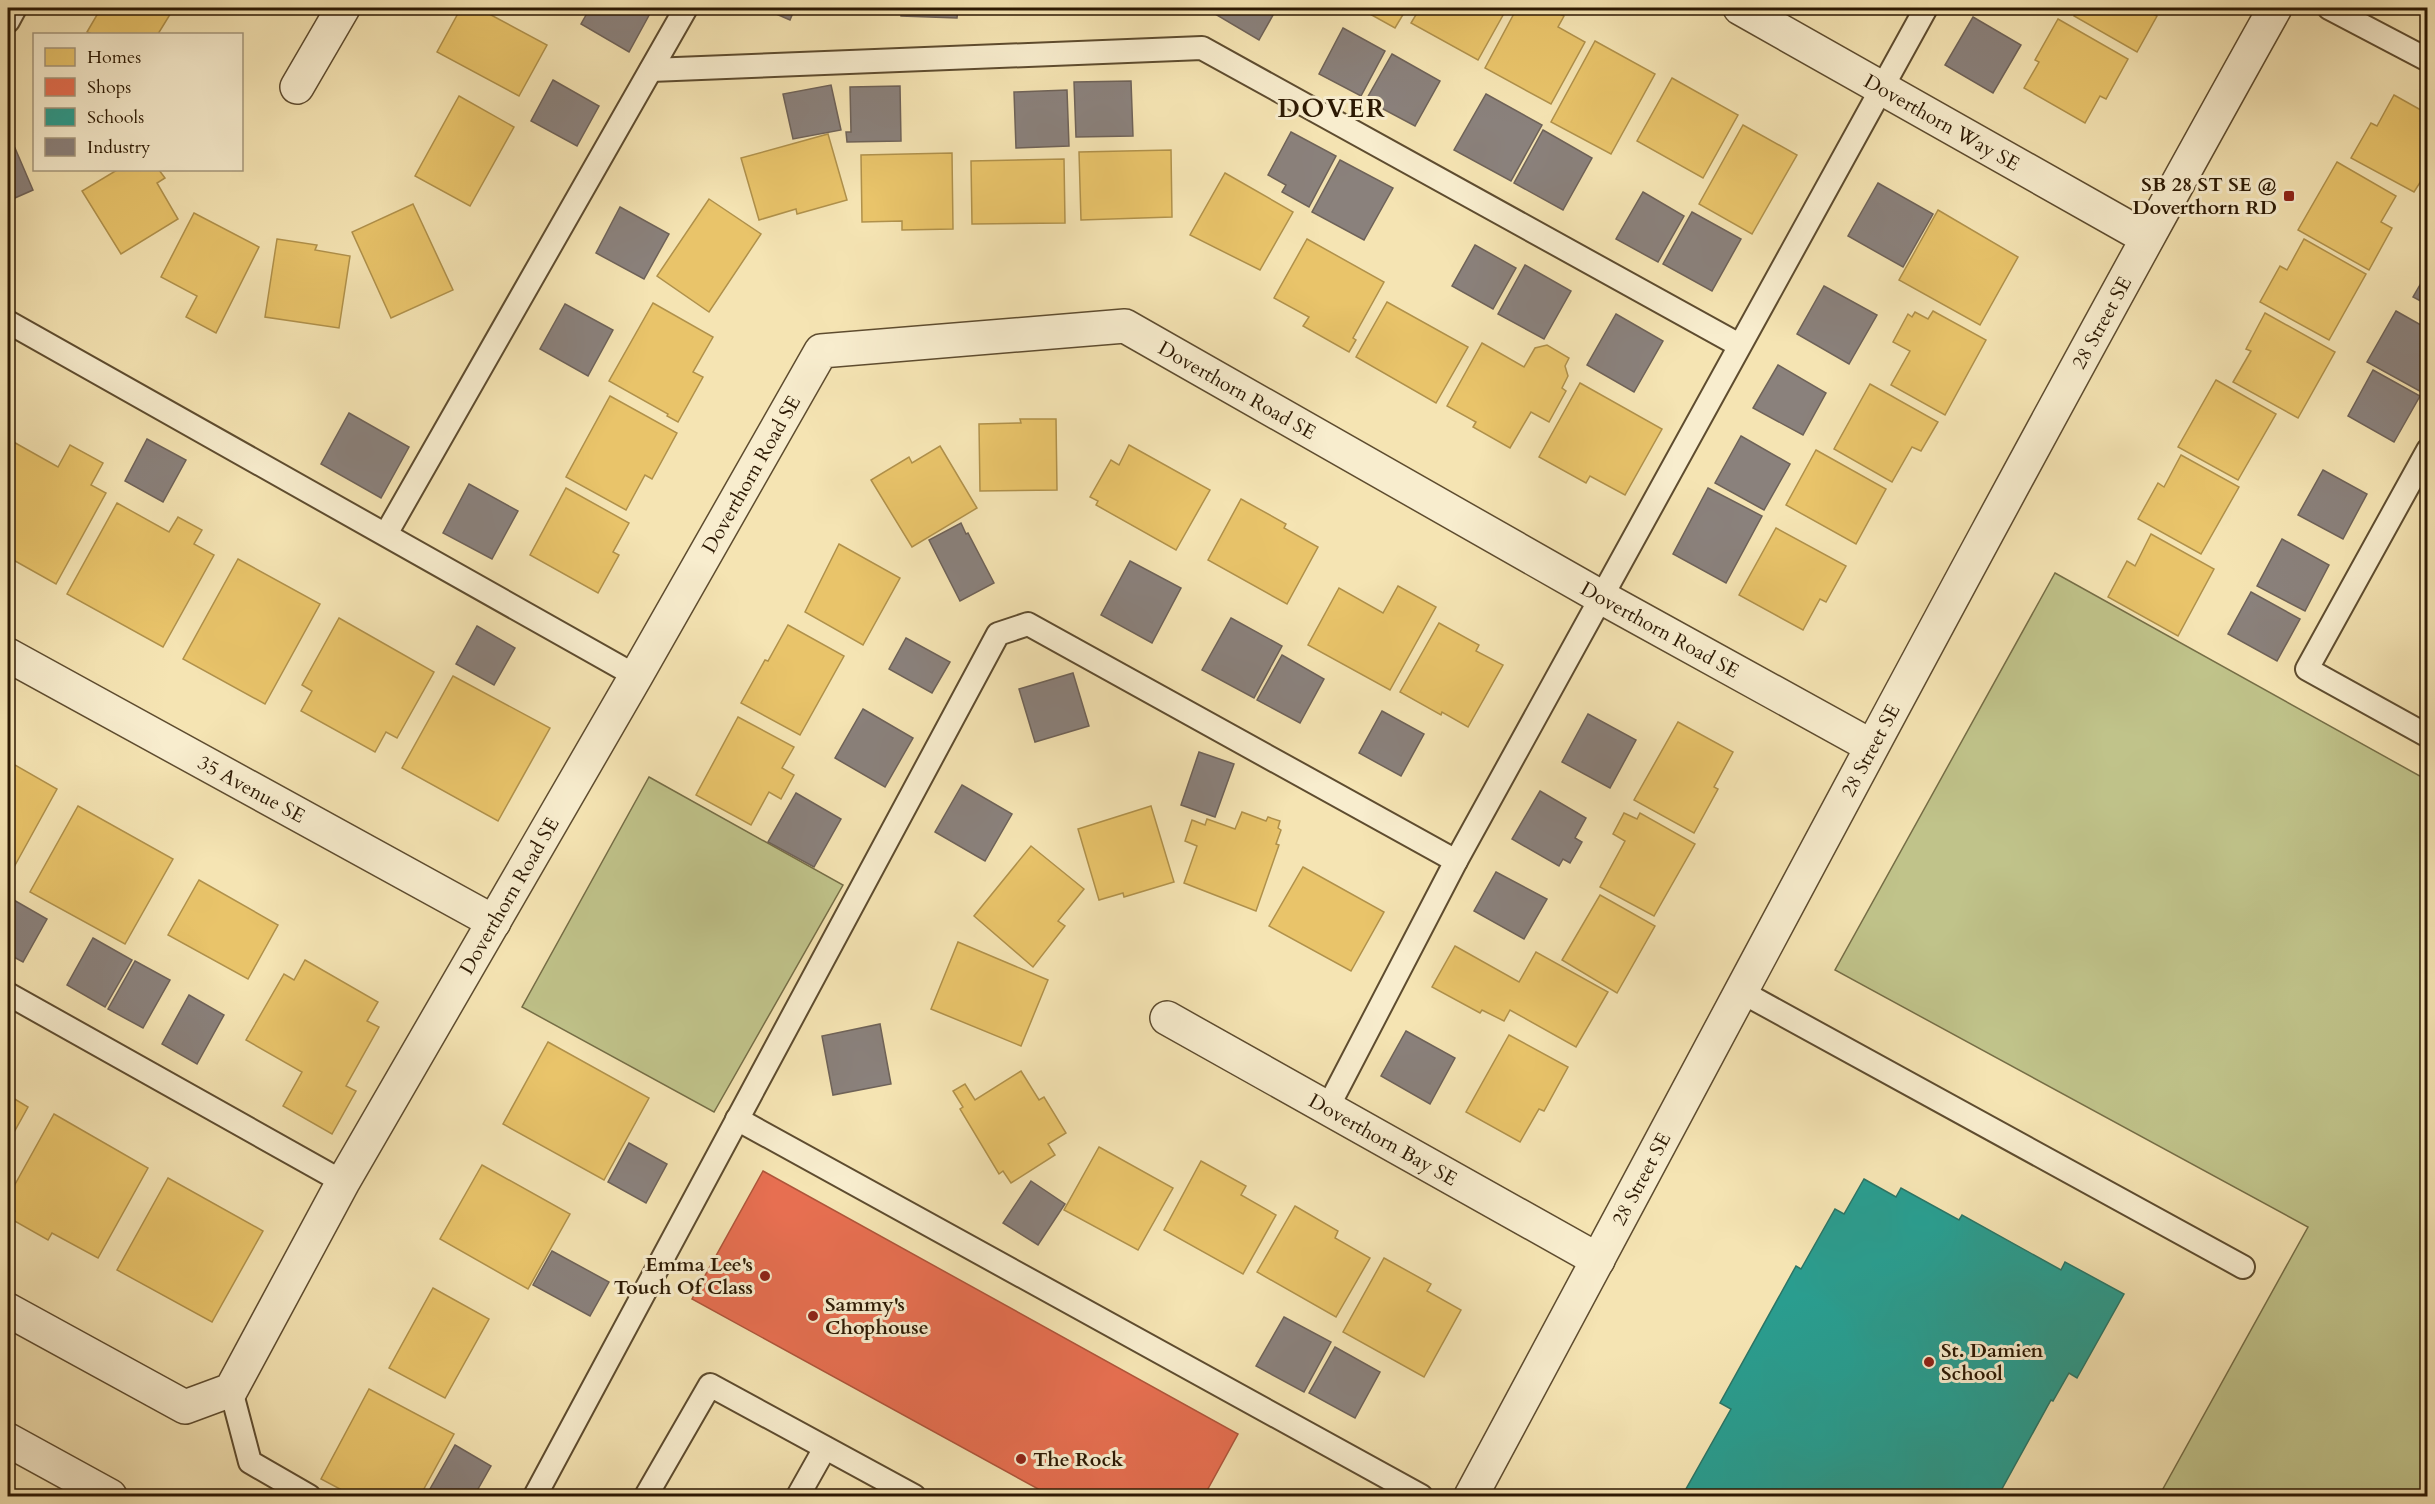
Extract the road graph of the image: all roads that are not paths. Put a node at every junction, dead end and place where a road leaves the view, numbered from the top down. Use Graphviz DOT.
graph roads {
  1 [pos="15,8"];
  2 [pos="343,8"];
  3 [pos="686,8"];
  4 [pos="1740,8"];
  5 [pos="1926,8"];
  6 [pos="2275,8"];
  7 [pos="2329,8"];
  8 [pos="8,21"];
  9 [pos="2427,60"];
  10 [pos="651,70"];
  11 [pos="297,87"];
  12 [pos="1883,87"];
  13 [pos="2147,237"];
  14 [pos="8,322"];
  15 [pos="1739,345"];
  16 [pos="2427,450"];
  17 [pos="386,534"];
  18 [pos="1601,597"];
  19 [pos="8,655"];
  20 [pos="636,676"];
  21 [pos="2427,736"];
  22 [pos="1871,746"];
  23 [pos="1456,861"];
  24 [pos="494,922"];
  25 [pos="1740,991"];
  26 [pos="8,994"];
  27 [pos="1167,1018"];
  28 [pos="1328,1107"];
  29 [pos="737,1119"];
  30 [pos="343,1182"];
  31 [pos="1598,1260"];
  32 [pos="2243,1267"];
  33 [pos="8,1310"];
  34 [pos="231,1390"];
  35 [pos="8,1440"];
  36 [pos="825,1448"];
  37 [pos="110,1497"];
  38 [pos="309,1497"];
  39 [pos="535,1497"];
  40 [pos="646,1497"];
  41 [pos="798,1497"];
  42 [pos="914,1497"];
  43 [pos="1421,1497"];
  44 [pos="1471,1497"];
  1 -- 8 [label="lane"];
  2 -- 11 [label="street"];
  3 -- 10 [label="lane"];
  4 -- 12 [label="street, Doverthorn Way SE"];
  5 -- 12 [label="lane"];
  6 -- 13 [label="street, 28 Street SE"];
  7 -- 9 [label="lane"];
  10 -- 15 [label="lane"];
  10 -- 17 [label="lane"];
  12 -- 13 [label="street, Doverthorn Way SE"];
  12 -- 15 [label="lane"];
  13 -- 22 [label="street, 28 Street SE"];
  14 -- 17 [label="lane"];
  15 -- 18 [label="lane"];
  16 -- 21 [label="lane"];
  17 -- 20 [label="lane"];
  18 -- 20 [label="street, Doverthorn Road SE"];
  18 -- 22 [label="street, Doverthorn Road SE"];
  18 -- 23 [label="lane"];
  19 -- 24 [label="street, 35 Avenue SE"];
  20 -- 24 [label="street, Doverthorn Road SE"];
  22 -- 25 [label="street, 28 Street SE"];
  23 -- 28 [label="lane"];
  23 -- 29 [label="lane"];
  24 -- 30 [label="street, Doverthorn Road SE"];
  25 -- 31 [label="street, 28 Street SE"];
  25 -- 32 [label="lane"];
  26 -- 30 [label="lane"];
  27 -- 28 [label="street, Doverthorn Bay SE"];
  28 -- 31 [label="street, Doverthorn Bay SE"];
  29 -- 39 [label="lane"];
  29 -- 43 [label="lane"];
  30 -- 34 [label="street, Doverthorn Road SE"];
  31 -- 44 [label="street, 28 Street SE"];
  33 -- 34 [label="street"];
  34 -- 38 [label="lane"];
  35 -- 37 [label="street"];
  36 -- 40 [label="lane"];
  36 -- 41 [label="lane"];
  36 -- 42 [label="lane"];
}
